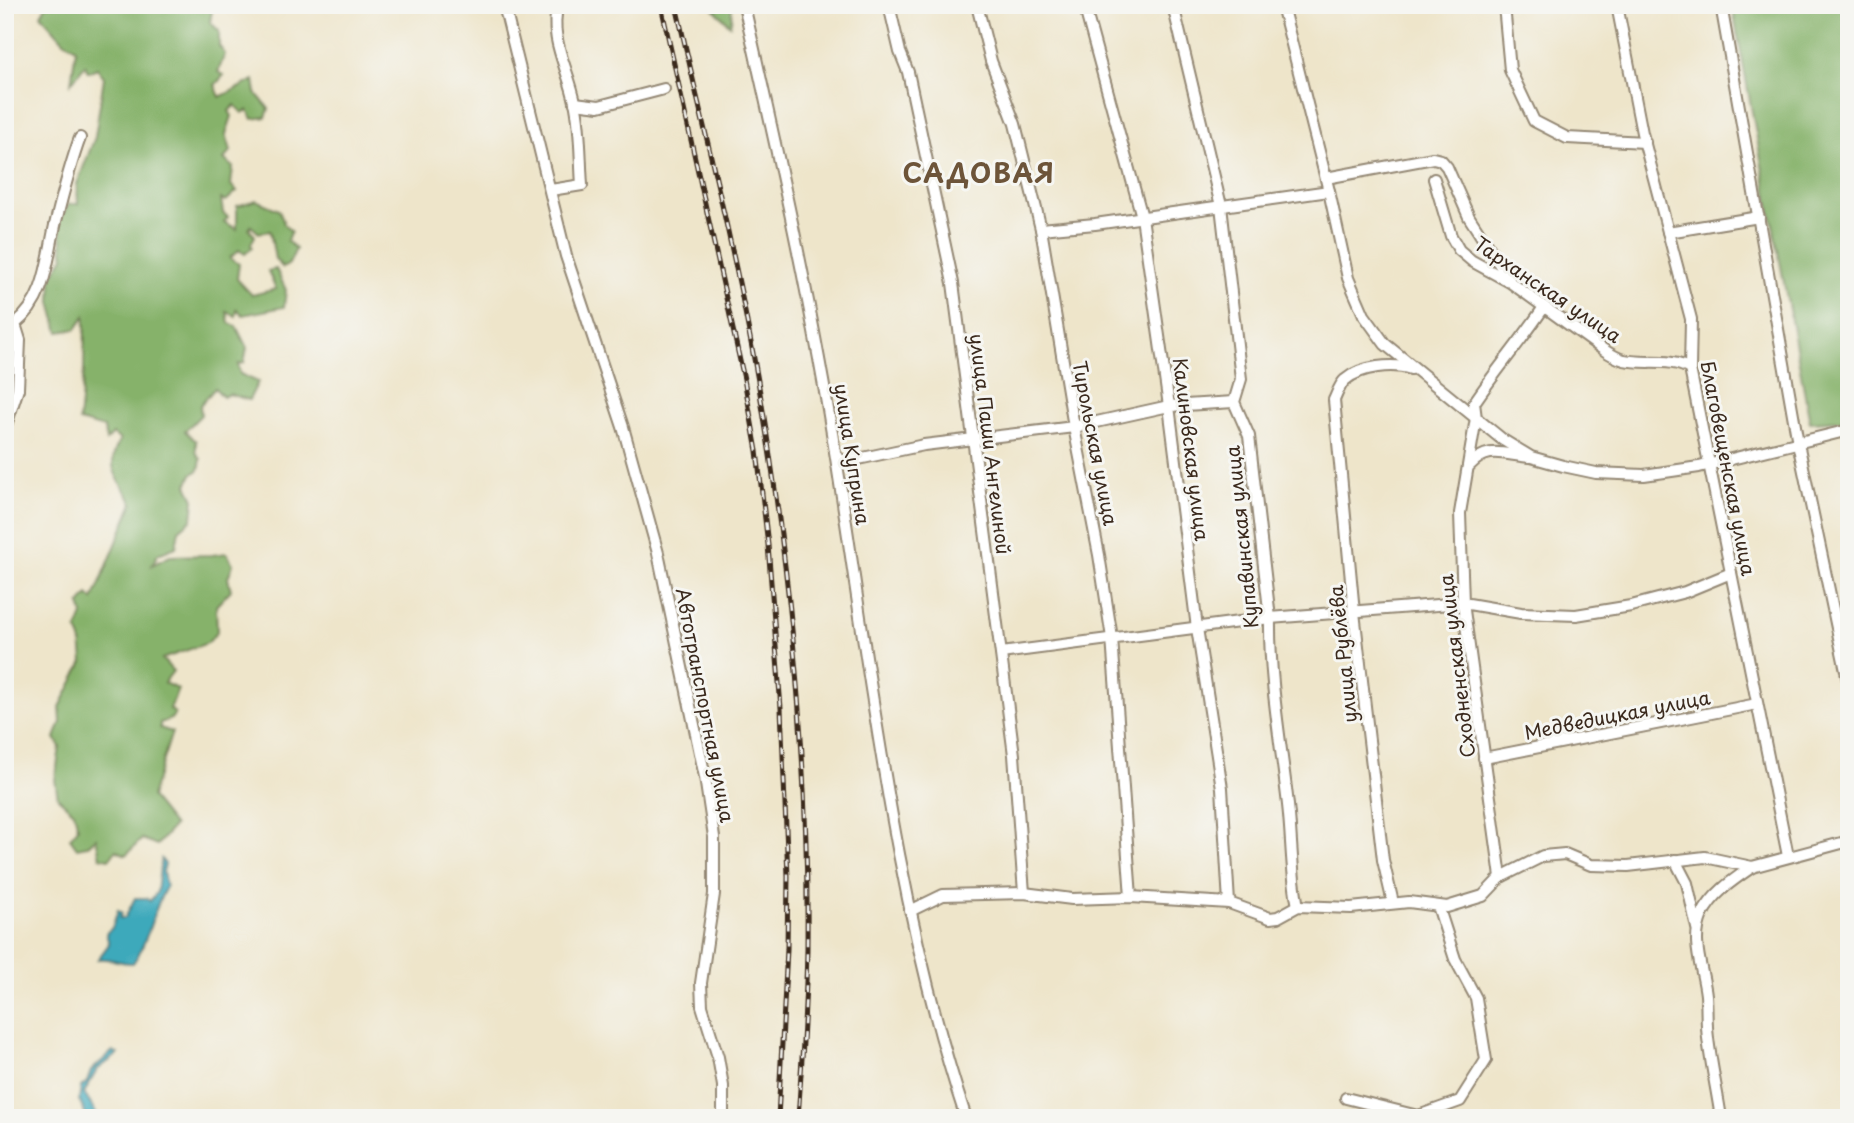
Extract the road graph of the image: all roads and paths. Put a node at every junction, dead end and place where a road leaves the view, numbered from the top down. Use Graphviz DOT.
graph roads {
  1 [pos="504,5"];
  2 [pos="558,5"];
  3 [pos="744,5"];
  4 [pos="889,5"];
  5 [pos="977,5"];
  6 [pos="1084,5"];
  7 [pos="1173,5"];
  8 [pos="1282,5"];
  9 [pos="1504,5"];
  10 [pos="1617,5"];
  11 [pos="1721,5"];
  12 [pos="664,89"];
  13 [pos="575,103"];
  14 [pos="80,138"];
  15 [pos="1645,142"];
  16 [pos="1326,178"];
  17 [pos="1434,179"];
  18 [pos="551,191"];
  19 [pos="1329,191"];
  20 [pos="1221,206"];
  21 [pos="1142,217"];
  22 [pos="1759,217"];
  23 [pos="1041,229"];
  24 [pos="1668,232"];
  25 [pos="1495,260"];
  26 [pos="1487,270"];
  27 [pos="1510,282"];
  28 [pos="1544,307"];
  29 [pos="10,322"];
  30 [pos="1690,369"];
  31 [pos="1419,371"];
  32 [pos="1234,402"];
  33 [pos="1169,406"];
  34 [pos="1476,418"];
  35 [pos="1073,427"];
  36 [pos="5,428"];
  37 [pos="1849,430"];
  38 [pos="972,439"];
  39 [pos="1798,443"];
  40 [pos="836,457"];
  41 [pos="1531,457"];
  42 [pos="1709,464"];
  43 [pos="1470,465"];
  44 [pos="1731,573"];
  45 [pos="1463,603"];
  46 [pos="1354,612"];
  47 [pos="1270,618"];
  48 [pos="1197,628"];
  49 [pos="1112,638"];
  50 [pos="1000,653"];
  51 [pos="1849,685"];
  52 [pos="1757,704"];
  53 [pos="1484,758"];
  54 [pos="1849,841"];
  55 [pos="1788,856"];
  56 [pos="1675,860"];
  57 [pos="1752,867"];
  58 [pos="1501,877"];
  59 [pos="1024,893"];
  60 [pos="1689,896"];
  61 [pos="1131,897"];
  62 [pos="1712,900"];
  63 [pos="1228,903"];
  64 [pos="1393,903"];
  65 [pos="1298,906"];
  66 [pos="1438,906"];
  67 [pos="910,911"];
  68 [pos="1697,931"];
  69 [pos="1346,1098"];
  70 [pos="723,1118"];
  71 [pos="966,1118"];
  72 [pos="1721,1118"];
  1 -- 18 [label="street, Автотранспортная улица"];
  2 -- 13 [label="street"];
  3 -- 40 [label="street, улица Куприна"];
  4 -- 38 [label="street, улица Паши Ангелиной"];
  5 -- 23 [label="street, Тирольская улица"];
  6 -- 21 [label="street, Калиновская улица"];
  7 -- 20 [label="street"];
  8 -- 16 [label="street"];
  9 -- 15 [label="street"];
  10 -- 15 [label="street, Благовещенская улица"];
  11 -- 22 [label="street"];
  12 -- 13 [label="street"];
  13 -- 18 [label="street"];
  14 -- 29 [label="street"];
  15 -- 24 [label="street, Благовещенская улица"];
  16 -- 19 [label="street"];
  16 -- 25 [label="street"];
  17 -- 26 [label="street, Тарханская улица"];
  18 -- 70 [label="street, Автотранспортная улица"];
  19 -- 20 [label="street"];
  19 -- 31 [label="street"];
  20 -- 21 [label="street"];
  20 -- 32 [label="street"];
  21 -- 23 [label="street"];
  21 -- 33 [label="street, Калиновская улица"];
  22 -- 24 [label="street"];
  22 -- 39 [label="street"];
  23 -- 35 [label="street, Тирольская улица"];
  24 -- 30 [label="street, Благовещенская улица"];
  25 -- 26 [label="street"];
  25 -- 27 [label="street"];
  26 -- 27 [label="street, Тарханская улица"];
  27 -- 28 [label="street, Тарханская улица"];
  28 -- 30 [label="street, Тарханская улица"];
  28 -- 34 [label="street, Сходненская улица"];
  29 -- 36 [label="street"];
  30 -- 42 [label="street, Благовещенская улица"];
  31 -- 34 [label="street"];
  31 -- 46 [label="street, улица Рублёва"];
  32 -- 33 [label="street"];
  32 -- 47 [label="street, Купавинская улица"];
  33 -- 35 [label="street"];
  33 -- 48 [label="street, Калиновская улица"];
  34 -- 41 [label="street"];
  34 -- 43 [label="street, Сходненская улица"];
  35 -- 38 [label="street"];
  35 -- 49 [label="street, Тирольская улица"];
  37 -- 39 [label="street"];
  38 -- 40 [label="street"];
  38 -- 50 [label="street, улица Паши Ангелиной"];
  39 -- 42 [label="street"];
  39 -- 51 [label="street"];
  40 -- 67 [label="street, улица Куприна"];
  41 -- 42 [label="street"];
  41 -- 43 [label="street"];
  42 -- 44 [label="street, Благовещенская улица"];
  43 -- 45 [label="street, Сходненская улица"];
  44 -- 45 [label="street"];
  44 -- 52 [label="street, Благовещенская улица"];
  45 -- 46 [label="street"];
  45 -- 53 [label="street, Сходненская улица"];
  46 -- 47 [label="street"];
  46 -- 64 [label="street, улица Рублёва"];
  47 -- 48 [label="street"];
  47 -- 65 [label="street, Купавинская улица"];
  48 -- 49 [label="street"];
  48 -- 63 [label="street, Калиновская улица"];
  49 -- 50 [label="street"];
  49 -- 61 [label="street, Тирольская улица"];
  50 -- 59 [label="street, улица Паши Ангелиной"];
  52 -- 53 [label="street, Медведицкая улица"];
  52 -- 55 [label="street, Благовещенская улица"];
  53 -- 58 [label="street, Сходненская улица"];
  54 -- 55 [label="street"];
  55 -- 57 [label="street"];
  56 -- 57 [label="street"];
  56 -- 58 [label="street"];
  56 -- 60 [label="street"];
  57 -- 62 [label="street"];
  58 -- 66 [label="street"];
  59 -- 61 [label="street"];
  59 -- 67 [label="street"];
  60 -- 62 [label="street"];
  60 -- 68 [label="street"];
  61 -- 63 [label="street"];
  62 -- 68 [label="street"];
  63 -- 65 [label="street"];
  64 -- 65 [label="street"];
  64 -- 66 [label="street"];
  66 -- 69 [label="street"];
  67 -- 71 [label="street, улица Куприна"];
  68 -- 72 [label="street"];
}
